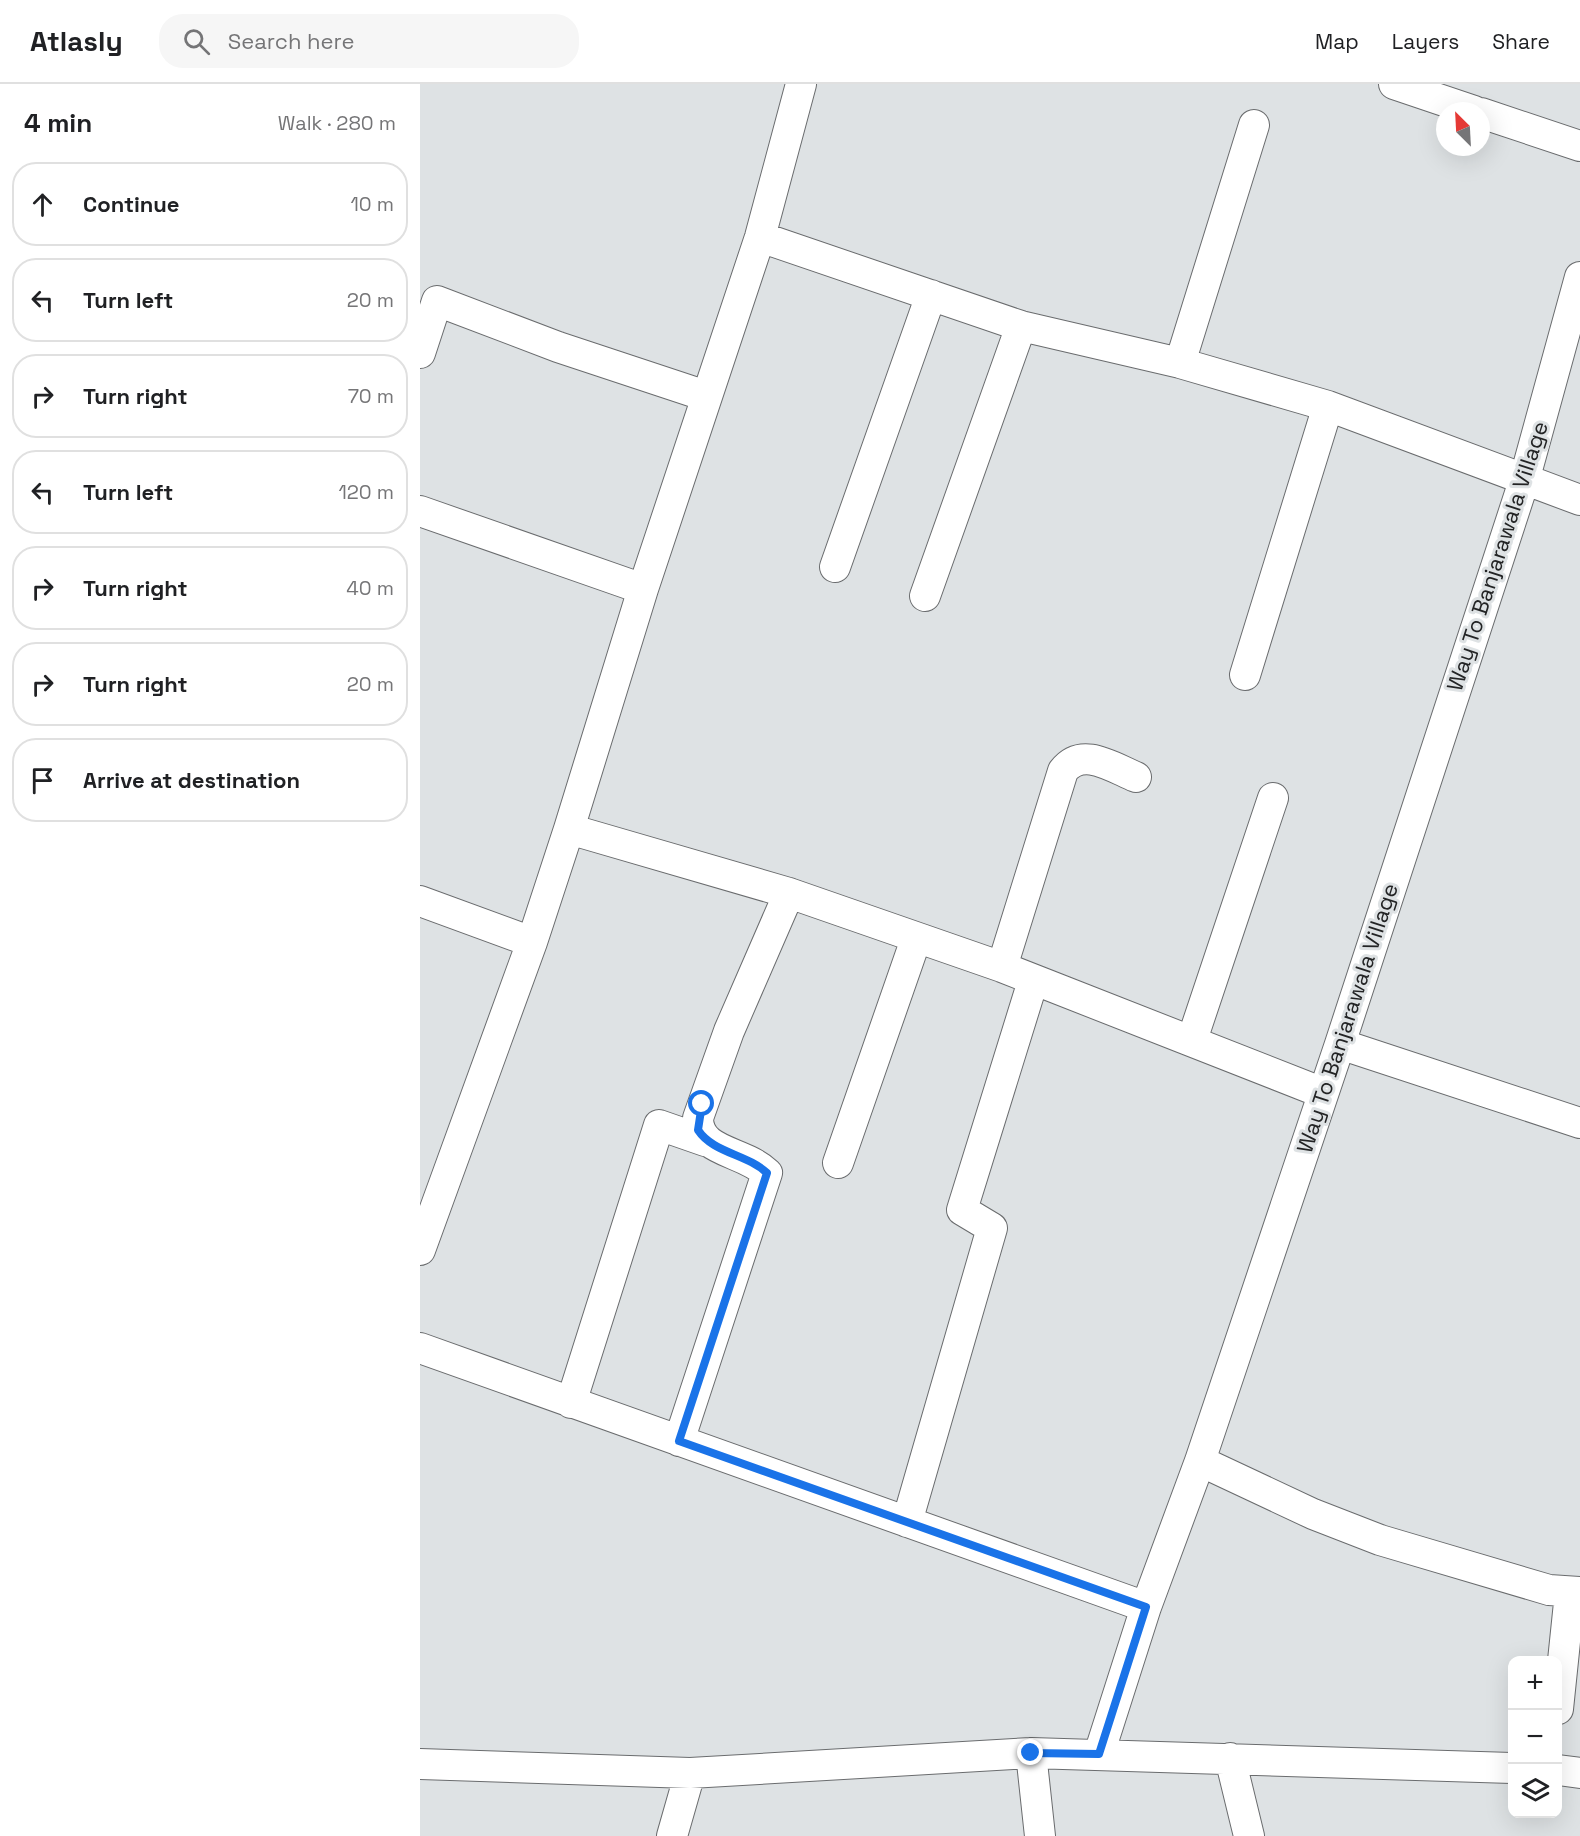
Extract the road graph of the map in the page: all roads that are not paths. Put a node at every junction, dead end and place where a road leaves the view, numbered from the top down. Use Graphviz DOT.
graph roads {
  1 [pos="801,84"];
  2 [pos="1394,84"];
  3 [pos="1447,102"];
  4 [pos="1490,116"];
  5 [pos="1254,125"];
  6 [pos="1580,146"];
  7 [pos="760,237"];
  8 [pos="1580,277"];
  9 [pos="931,295"];
  10 [pos="429,299"];
  11 [pos="1021,326"];
  12 [pos="420,353"];
  13 [pos="1180,363"];
  14 [pos="706,396"];
  15 [pos="1328,406"];
  16 [pos="1524,481"];
  17 [pos="1580,500"];
  18 [pos="420,511"];
  19 [pos="835,567"];
  20 [pos="643,589"];
  21 [pos="925,596"];
  22 [pos="1245,675"];
  23 [pos="1136,777"];
  24 [pos="1273,798"];
  25 [pos="569,829"];
  26 [pos="789,893"];
  27 [pos="420,901"];
  28 [pos="916,939"];
  29 [pos="532,942"];
  30 [pos="1002,967"];
  31 [pos="1033,981"];
  32 [pos="1192,1040"];
  33 [pos="1340,1044"];
  34 [pos="1323,1093"];
  35 [pos="1580,1123"];
  36 [pos="705,1141"];
  37 [pos="838,1163"];
  38 [pos="420,1250"];
  39 [pos="420,1348"];
  40 [pos="571,1403"];
  41 [pos="679,1441"];
  42 [pos="1200,1461"];
  43 [pos="907,1522"];
  44 [pos="1575,1593"];
  45 [pos="1146,1607"];
  46 [pos="1562,1677"];
  47 [pos="1031,1753"];
  48 [pos="1099,1754"];
  49 [pos="1230,1758"];
  50 [pos="420,1764"];
  51 [pos="1508,1768"];
  52 [pos="1562,1771"];
  53 [pos="690,1773"];
  54 [pos="1580,1773"];
  55 [pos="672,1836"];
  56 [pos="1040,1836"];
  57 [pos="1249,1836"];
  1 -- 7 [label="street"];
  2 -- 3 [label="street"];
  4 -- 6 [label="street"];
  5 -- 13 [label="street"];
  7 -- 9 [label="street"];
  7 -- 14 [label="street"];
  8 -- 16 [label="street, Way To Banjarawala Village"];
  9 -- 11 [label="street"];
  9 -- 19 [label="street"];
  10 -- 12 [label="street"];
  10 -- 14 [label="street"];
  11 -- 13 [label="street"];
  11 -- 21 [label="street"];
  13 -- 15 [label="street"];
  14 -- 20 [label="street"];
  15 -- 16 [label="street"];
  15 -- 22 [label="street"];
  16 -- 17 [label="street"];
  16 -- 33 [label="street, Way To Banjarawala Village"];
  18 -- 20 [label="street"];
  20 -- 25 [label="street"];
  23 -- 30 [label="street"];
  24 -- 32 [label="street"];
  25 -- 26 [label="street"];
  25 -- 29 [label="street"];
  26 -- 28 [label="street"];
  26 -- 36 [label="street"];
  27 -- 29 [label="street"];
  28 -- 30 [label="street"];
  28 -- 37 [label="street"];
  29 -- 38 [label="street"];
  30 -- 31 [label="street"];
  31 -- 32 [label="street"];
  31 -- 43 [label="street"];
  32 -- 34 [label="street"];
  33 -- 34 [label="street, Way To Banjarawala Village"];
  33 -- 35 [label="street"];
  34 -- 42 [label="street, Way To Banjarawala Village"];
  36 -- 40 [label="street"];
  36 -- 41 [label="street"];
  39 -- 40 [label="street"];
  40 -- 41 [label="street"];
  41 -- 43 [label="street"];
  42 -- 44 [label="street"];
  42 -- 45 [label="street, Way To Banjarawala Village"];
  43 -- 45 [label="street"];
  44 -- 46 [label="street"];
  45 -- 48 [label="street, Way To Banjarawala Village"];
  47 -- 48 [label="street"];
  47 -- 53 [label="street"];
  47 -- 56 [label="street"];
  48 -- 49 [label="street"];
  49 -- 51 [label="street"];
  49 -- 57 [label="street"];
  50 -- 53 [label="street"];
  52 -- 54 [label="street"];
  53 -- 55 [label="street"];
}
